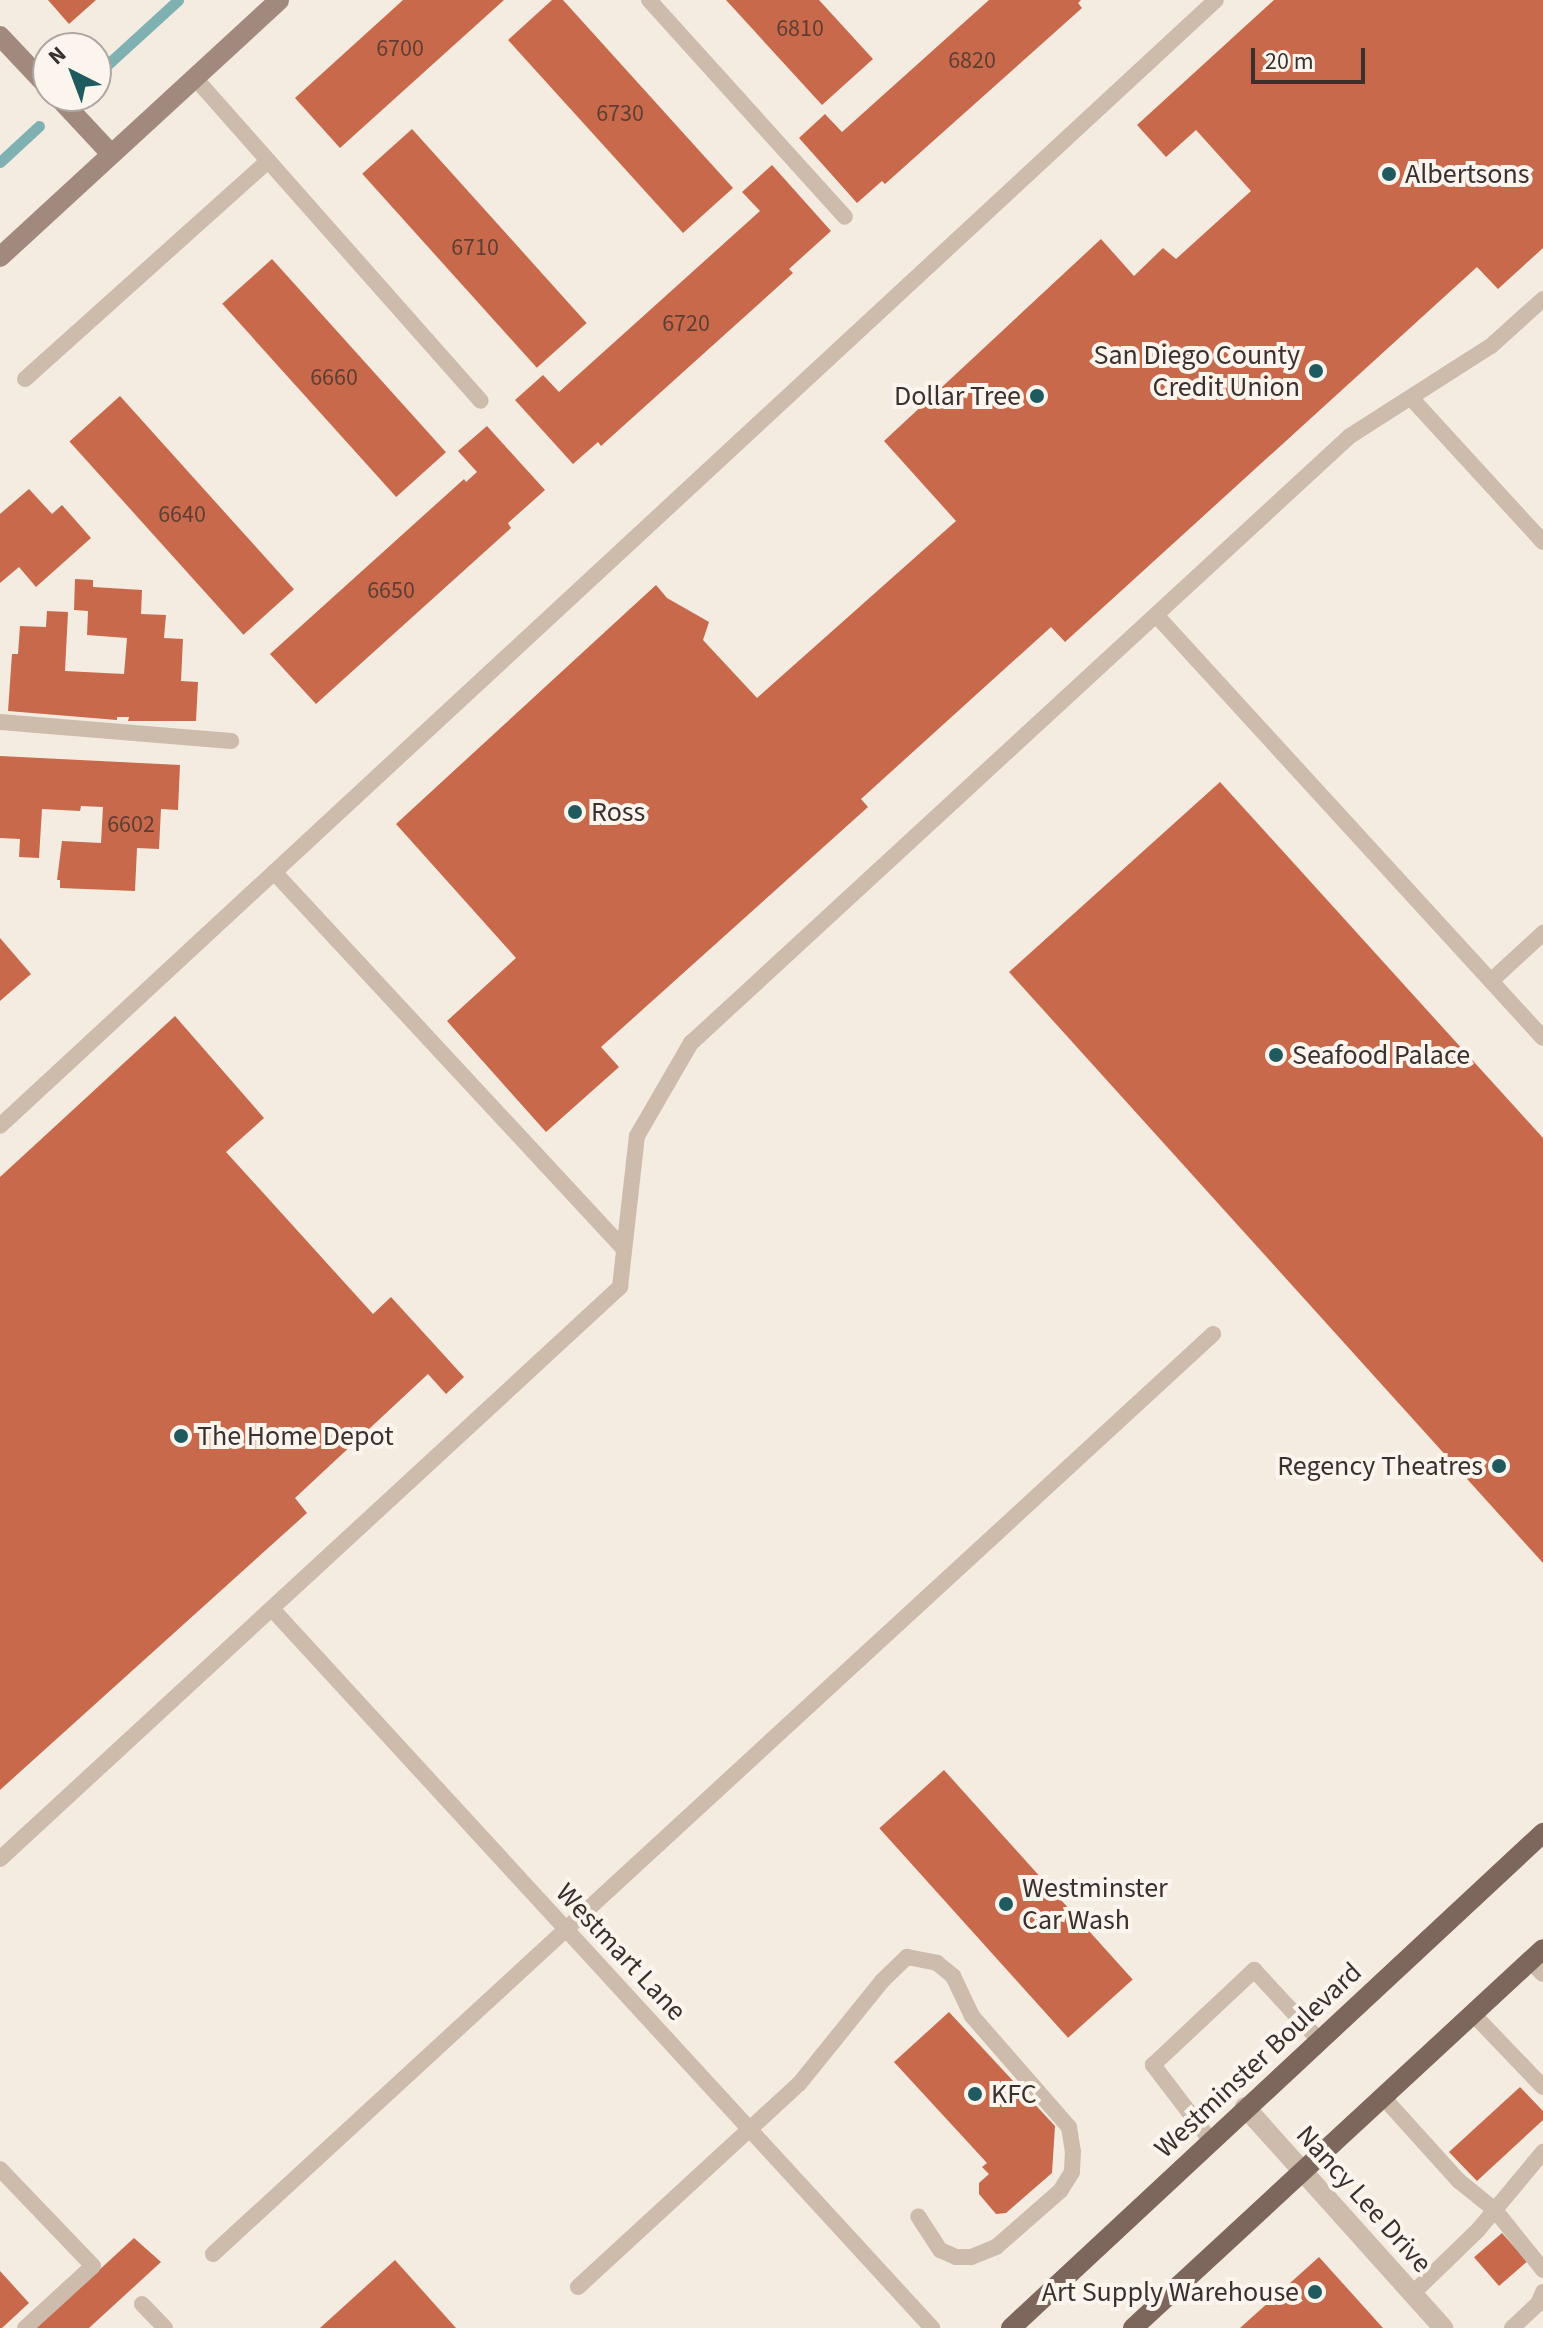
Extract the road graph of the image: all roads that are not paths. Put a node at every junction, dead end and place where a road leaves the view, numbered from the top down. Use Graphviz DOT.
graph roads {
  1 [pos="279,0"];
  2 [pos="649,0"];
  3 [pos="1216,0"];
  4 [pos="0,36"];
  5 [pos="32,70"];
  6 [pos="195,78"];
  7 [pos="72,112"];
  8 [pos="111,154"];
  9 [pos="267,162"];
  10 [pos="845,217"];
  11 [pos="0,257"];
  12 [pos="1543,299"];
  13 [pos="25,379"];
  14 [pos="1412,399"];
  15 [pos="481,401"];
  16 [pos="1543,542"];
  17 [pos="1156,615"];
  18 [pos="0,722"];
  19 [pos="231,741"];
  20 [pos="274,872"];
  21 [pos="1543,933"];
  22 [pos="1491,981"];
  23 [pos="1543,1038"];
  24 [pos="0,1126"];
  25 [pos="624,1249"];
  26 [pos="1213,1334"];
  27 [pos="273,1610"];
  28 [pos="1543,1833"];
  29 [pos="0,1859"];
  30 [pos="566,1930"];
  31 [pos="1539,1961"];
  32 [pos="1473,2014"];
  33 [pos="1320,2041"];
  34 [pos="1543,2087"];
  35 [pos="1383,2097"];
  36 [pos="1245,2107"];
  37 [pos="749,2129"];
  38 [pos="1211,2141"];
  39 [pos="1543,2152"];
  40 [pos="0,2169"];
  41 [pos="1302,2172"];
  42 [pos="1495,2210"];
  43 [pos="918,2216"];
  44 [pos="213,2254"];
  45 [pos="1543,2270"];
  46 [pos="578,2287"];
  47 [pos="1543,2292"];
  48 [pos="1412,2294"];
  49 [pos="142,2304"];
  50 [pos="25,2328"];
  51 [pos="165,2328"];
  52 [pos="932,2328"];
  53 [pos="1011,2328"];
  54 [pos="1133,2328"];
  55 [pos="1443,2328"];
  56 [pos="1512,2328"];
  1 -- 6 [label="street"];
  2 -- 10 [label="lane"];
  3 -- 20 [label="lane"];
  4 -- 5 [label="street"];
  6 -- 8 [label="street"];
  6 -- 9 [label="lane"];
  7 -- 8 [label="street"];
  8 -- 11 [label="street"];
  9 -- 13 [label="lane"];
  9 -- 15 [label="lane"];
  12 -- 14 [label="lane"];
  14 -- 16 [label="lane"];
  14 -- 17 [label="lane"];
  17 -- 22 [label="lane"];
  17 -- 25 [label="lane"];
  18 -- 19 [label="lane"];
  20 -- 24 [label="lane"];
  20 -- 25 [label="lane"];
  21 -- 22 [label="lane"];
  22 -- 23 [label="lane"];
  25 -- 27 [label="lane"];
  26 -- 30 [label="lane"];
  27 -- 29 [label="lane"];
  27 -- 30 [label="lane, Westmart Lane"];
  28 -- 33 [label="main road, Westminster Boulevard"];
  30 -- 37 [label="lane, Westmart Lane"];
  30 -- 44 [label="lane"];
  31 -- 32 [label="main road"];
  32 -- 34 [label="lane"];
  32 -- 35 [label="main road"];
  33 -- 36 [label="main road, Westminster Boulevard"];
  33 -- 38 [label="lane"];
  35 -- 41 [label="main road"];
  35 -- 42 [label="lane"];
  36 -- 38 [label="main road, Westminster Boulevard"];
  36 -- 41 [label="street, Nancy Lee Drive"];
  37 -- 43 [label="lane"];
  37 -- 46 [label="lane"];
  37 -- 52 [label="lane, Westmart Lane"];
  38 -- 53 [label="main road, Westminster Boulevard"];
  39 -- 42 [label="lane"];
  40 -- 50 [label="lane"];
  41 -- 48 [label="street, Nancy Lee Drive"];
  41 -- 54 [label="main road"];
  42 -- 45 [label="lane"];
  42 -- 48 [label="lane"];
  47 -- 56 [label="lane"];
  48 -- 55 [label="street, Nancy Lee Drive"];
  49 -- 51 [label="lane"];
}
